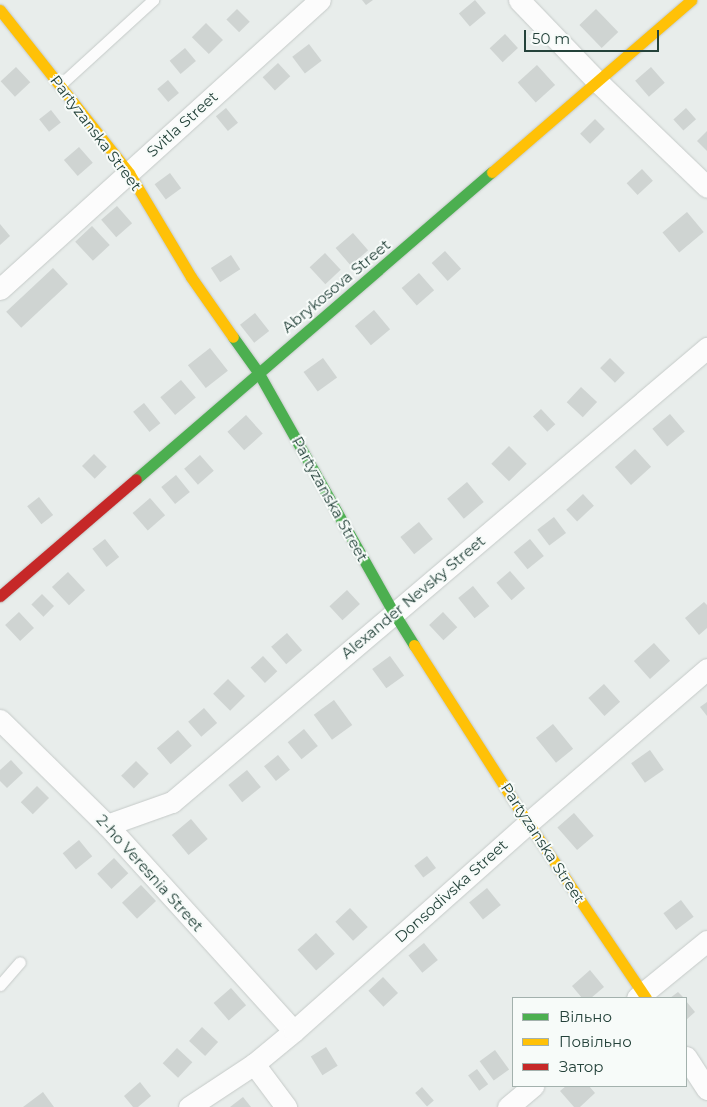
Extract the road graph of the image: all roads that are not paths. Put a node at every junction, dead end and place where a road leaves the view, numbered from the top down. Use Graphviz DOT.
graph roads {
  1 [pos="153,0"];
  2 [pos="320,0"];
  3 [pos="519,0"];
  4 [pos="691,0"];
  5 [pos="0,10"];
  6 [pos="598,82"];
  7 [pos="61,84"];
  8 [pos="129,172"];
  9 [pos="707,187"];
  10 [pos="0,289"];
  11 [pos="707,348"];
  12 [pos="258,372"];
  13 [pos="0,596"];
  14 [pos="394,614"];
  15 [pos="707,669"];
  16 [pos="0,720"];
  17 [pos="528,823"];
  18 [pos="107,825"];
  19 [pos="707,941"];
  20 [pos="20,962"];
  21 [pos="0,985"];
  22 [pos="642,997"];
  23 [pos="294,1031"];
  24 [pos="687,1059"];
  25 [pos="254,1064"];
  26 [pos="532,1087"];
  27 [pos="707,1089"];
  28 [pos="190,1107"];
  29 [pos="286,1107"];
  30 [pos="508,1107"];
  1 -- 7 [label="lane"];
  2 -- 8 [label="street, Svitla Street"];
  3 -- 6 [label="street"];
  4 -- 6 [label="street, Abrykosova Street"];
  5 -- 7 [label="street, Partyzanska Street"];
  6 -- 9 [label="street"];
  6 -- 12 [label="street, Abrykosova Street"];
  7 -- 8 [label="street, Partyzanska Street"];
  8 -- 10 [label="street, Svitla Street"];
  8 -- 12 [label="street, Partyzanska Street"];
  11 -- 14 [label="street, Alexander Nevsky Street"];
  12 -- 13 [label="street, Abrykosova Street"];
  12 -- 14 [label="street, Partyzanska Street"];
  14 -- 17 [label="street, Partyzanska Street"];
  14 -- 18 [label="street, Alexander Nevsky Street"];
  15 -- 17 [label="street, Donsodivska Street"];
  16 -- 18 [label="street, 2-ho Veresnia Street"];
  17 -- 22 [label="street, Partyzanska Street"];
  17 -- 23 [label="street, Donsodivska Street"];
  18 -- 23 [label="street, 2-ho Veresnia Street"];
  19 -- 22 [label="street"];
  20 -- 21 [label="lane"];
  23 -- 25 [label="street, Donsodivska Street"];
  24 -- 27 [label="street"];
  25 -- 28 [label="street, Donsodivska Street"];
  25 -- 29 [label="street"];
  26 -- 30 [label="street"];
}
